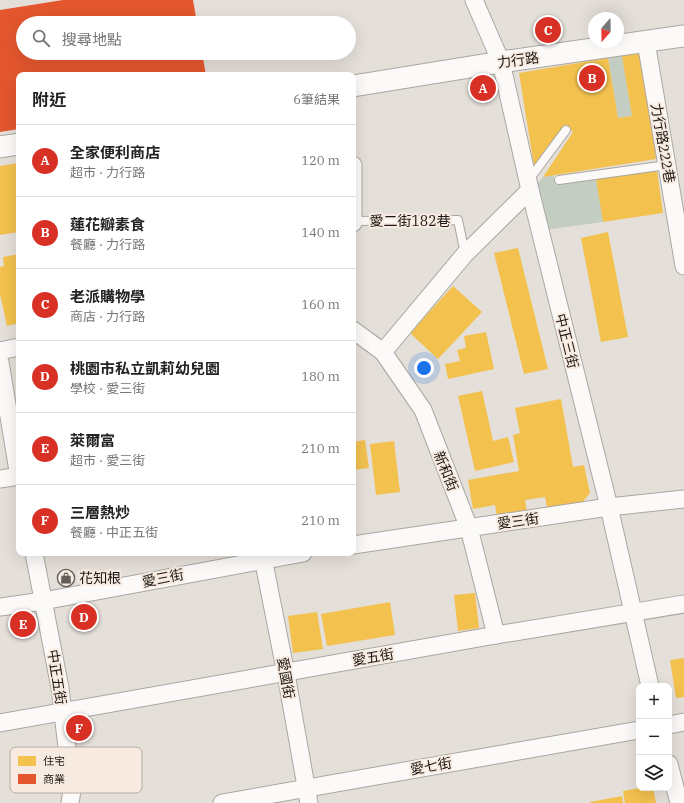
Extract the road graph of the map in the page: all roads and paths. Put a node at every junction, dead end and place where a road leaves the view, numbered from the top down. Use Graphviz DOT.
graph roads {
  1 [pos="474,0"];
  2 [pos="684,36"];
  3 [pos="646,42"];
  4 [pos="502,62"];
  5 [pos="356,86"];
  6 [pos="566,130"];
  7 [pos="16,144"];
  8 [pos="0,147"];
  9 [pos="667,165"];
  10 [pos="559,180"];
  11 [pos="529,186"];
  12 [pos="356,222"];
  13 [pos="466,254"];
  14 [pos="684,266"];
  15 [pos="356,332"];
  16 [pos="16,347"];
  17 [pos="0,350"];
  18 [pos="383,352"];
  19 [pos="0,362"];
  20 [pos="16,458"];
  21 [pos="16,476"];
  22 [pos="0,479"];
  23 [pos="684,499"];
  24 [pos="609,507"];
  25 [pos="469,528"];
  26 [pos="356,546"];
  27 [pos="35,556"];
  28 [pos="263,556"];
  29 [pos="43,601"];
  30 [pos="684,604"];
  31 [pos="0,607"];
  32 [pos="634,612"];
  33 [pos="496,635"];
  34 [pos="286,674"];
  35 [pos="649,683"];
  36 [pos="63,713"];
  37 [pos="684,722"];
  38 [pos="0,723"];
  39 [pos="672,724"];
  40 [pos="636,731"];
  41 [pos="67,747"];
  42 [pos="672,776"];
  43 [pos="72,793"];
  44 [pos="307,796"];
  45 [pos="70,803"];
  46 [pos="222,803"];
  47 [pos="679,803"];
  1 -- 4 [label="street, 中正三街"];
  2 -- 3 [label="street, 力行路"];
  3 -- 4 [label="street, 力行路"];
  3 -- 9 [label="street, 力行路222巷"];
  4 -- 5 [label="street, 力行路"];
  4 -- 11 [label="street, 中正三街"];
  6 -- 11 [label="lane"];
  7 -- 8 [label="street"];
  9 -- 10 [label="lane"];
  9 -- 14 [label="street, 力行路222巷"];
  11 -- 13 [label="street"];
  11 -- 24 [label="street, 中正三街"];
  12 -- 13 [label="lane, 愛二街182巷"];
  13 -- 18 [label="street"];
  15 -- 18 [label="street, 新和街"];
  16 -- 17 [label="street"];
  18 -- 25 [label="street, 新和街"];
  19 -- 20 [label="street"];
  21 -- 22 [label="street"];
  23 -- 24 [label="street, 愛三街"];
  24 -- 25 [label="street, 愛三街"];
  24 -- 32 [label="street, 中正三街"];
  25 -- 26 [label="street, 愛三街"];
  25 -- 33 [label="street, 新和街"];
  27 -- 29 [label="street, 中正五街"];
  28 -- 29 [label="street, 愛三街"];
  28 -- 34 [label="street, 愛國街"];
  29 -- 31 [label="street, 愛三街"];
  29 -- 36 [label="street, 中正五街"];
  30 -- 32 [label="street, 愛五街"];
  32 -- 33 [label="street, 愛五街"];
  32 -- 35 [label="street, 中正三街"];
  33 -- 34 [label="street, 愛五街"];
  34 -- 36 [label="street, 愛五街"];
  34 -- 44 [label="street, 愛國街"];
  36 -- 38 [label="street, 愛五街"];
  36 -- 41 [label="street, 中正五街"];
  37 -- 39 [label="street"];
  40 -- 44 [label="street, 愛七街"];
  42 -- 47 [label="street"];
  43 -- 45 [label="street, 中正五街"];
  44 -- 46 [label="street, 愛七街"];
}
